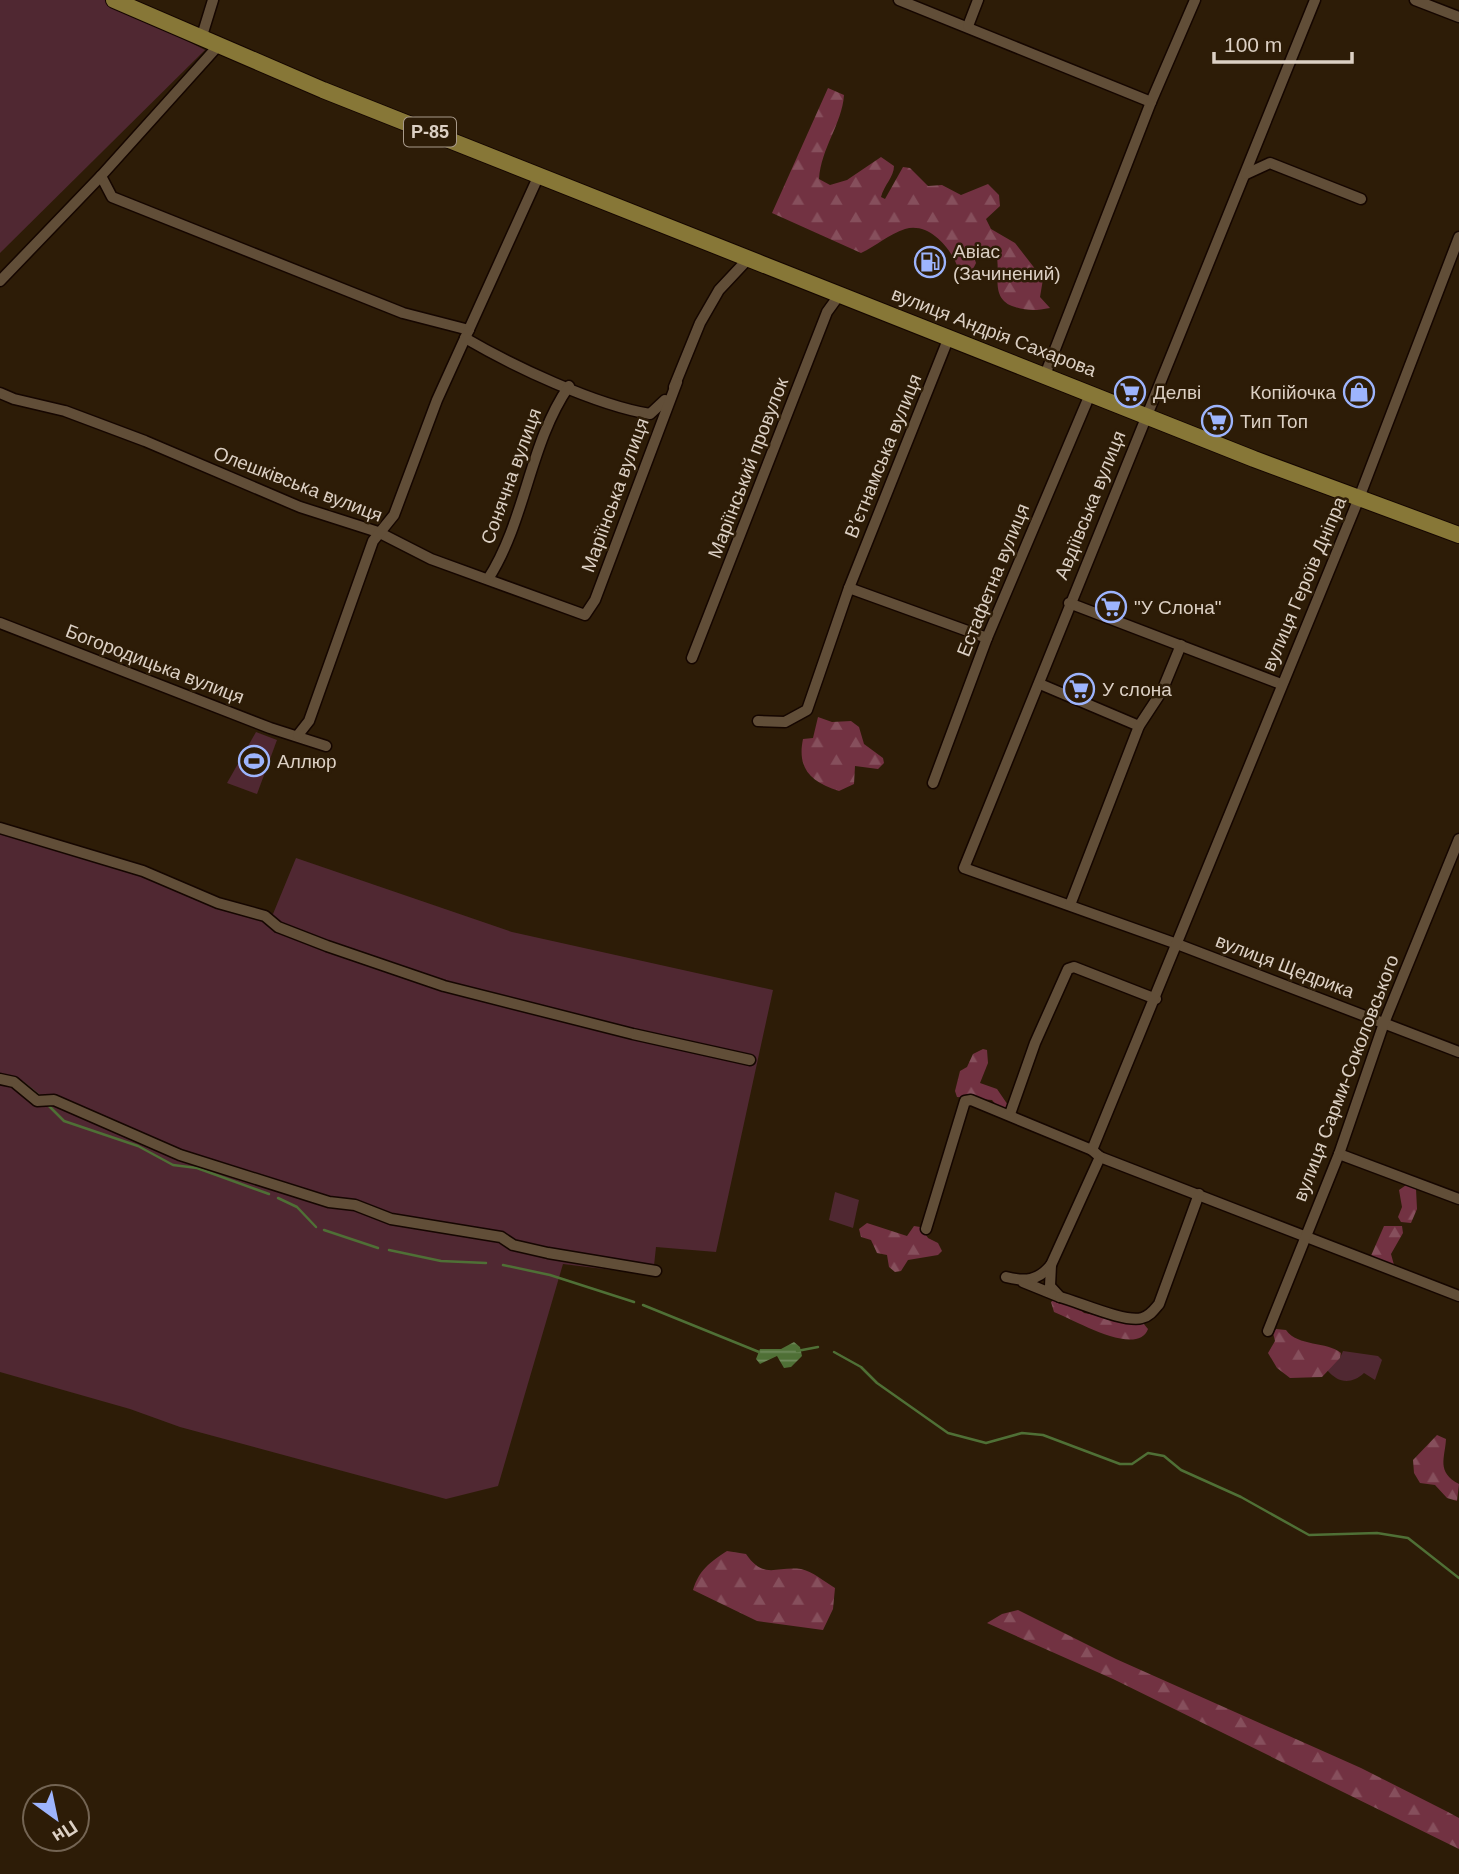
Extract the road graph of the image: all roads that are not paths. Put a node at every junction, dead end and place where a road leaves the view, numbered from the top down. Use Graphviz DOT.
graph roads {
  1 [pos="114,0"];
  2 [pos="213,0"];
  3 [pos="899,0"];
  4 [pos="978,0"];
  5 [pos="1195,0"];
  6 [pos="1315,0"];
  7 [pos="1415,0"];
  8 [pos="1459,17"];
  9 [pos="968,26"];
  10 [pos="201,39"];
  11 [pos="218,46"];
  12 [pos="1152,102"];
  13 [pos="1259,142"];
  14 [pos="1270,163"];
  15 [pos="539,174"];
  16 [pos="1246,174"];
  17 [pos="102,176"];
  18 [pos="1361,199"];
  19 [pos="1459,237"];
  20 [pos="749,258"];
  21 [pos="0,281"];
  22 [pos="840,294"];
  23 [pos="467,334"];
  24 [pos="949,337"];
  25 [pos="1045,375"];
  26 [pos="677,382"];
  27 [pos="569,386"];
  28 [pos="1091,392"];
  29 [pos="0,393"];
  30 [pos="1147,416"];
  31 [pos="1359,498"];
  32 [pos="378,532"];
  33 [pos="1459,536"];
  34 [pos="488,579"];
  35 [pos="849,588"];
  36 [pos="1069,603"];
  37 [pos="582,615"];
  38 [pos="0,623"];
  39 [pos="986,638"];
  40 [pos="1181,645"];
  41 [pos="692,658"];
  42 [pos="1040,684"];
  43 [pos="1280,684"];
  44 [pos="758,721"];
  45 [pos="1139,726"];
  46 [pos="298,735"];
  47 [pos="326,746"];
  48 [pos="933,783"];
  49 [pos="0,828"];
  50 [pos="1459,839"];
  51 [pos="1070,905"];
  52 [pos="1177,944"];
  53 [pos="1156,999"];
  54 [pos="1384,1023"];
  55 [pos="1459,1052"];
  56 [pos="750,1060"];
  57 [pos="0,1079"];
  58 [pos="1010,1114"];
  59 [pos="1096,1153"];
  60 [pos="1339,1154"];
  61 [pos="1199,1194"];
  62 [pos="1459,1199"];
  63 [pos="926,1229"];
  64 [pos="1305,1236"];
  65 [pos="1051,1265"];
  66 [pos="656,1271"];
  67 [pos="1006,1277"];
  68 [pos="1023,1282"];
  69 [pos="1459,1296"];
  70 [pos="1060,1297"];
  71 [pos="1268,1331"];
  1 -- 10 [label="main road, Р-85"];
  2 -- 10 [label="street"];
  3 -- 9 [label="street"];
  4 -- 9 [label="street"];
  5 -- 12 [label="street"];
  6 -- 13 [label="street, Авдіївська вулиця"];
  7 -- 8 [label="street"];
  9 -- 12 [label="street"];
  10 -- 11 [label="main road, Р-85"];
  11 -- 15 [label="main road, Р-85"];
  11 -- 17 [label="street"];
  12 -- 25 [label="street"];
  13 -- 14 [label="street"];
  13 -- 16 [label="street, Авдіївська вулиця"];
  14 -- 16 [label="street"];
  14 -- 18 [label="street"];
  15 -- 20 [label="main road, Р-85"];
  15 -- 23 [label="street"];
  16 -- 30 [label="street, Авдіївська вулиця"];
  17 -- 21 [label="street"];
  17 -- 23 [label="street"];
  19 -- 31 [label="street, вулиця Героїв Дніпра"];
  20 -- 22 [label="main road, вулиця Андрія Сахарова / Р-85"];
  20 -- 26 [label="street, Маріїнська вулиця"];
  22 -- 24 [label="main road, вулиця Андрія Сахарова / Р-85"];
  22 -- 41 [label="street, Маріїнський провулок"];
  23 -- 27 [label="street"];
  23 -- 32 [label="street"];
  24 -- 25 [label="main road, вулиця Андрія Сахарова / Р-85"];
  24 -- 35 [label="street, Вʼєтнамська вулиця"];
  25 -- 28 [label="main road, вулиця Андрія Сахарова / Р-85"];
  26 -- 27 [label="street"];
  26 -- 37 [label="street, Маріїнська вулиця"];
  27 -- 34 [label="street, Сонячна вулиця"];
  28 -- 30 [label="main road, вулиця Андрія Сахарова / Р-85"];
  28 -- 39 [label="street, Естафетна вулиця"];
  29 -- 32 [label="street, Олешківська вулиця"];
  30 -- 31 [label="main road, вулиця Андрія Сахарова / Р-85"];
  30 -- 36 [label="street, Авдіївська вулиця"];
  31 -- 33 [label="main road, вулиця Андрія Сахарова / Р-85"];
  31 -- 43 [label="street, вулиця Героїв Дніпра"];
  32 -- 34 [label="street, Олешківська вулиця"];
  32 -- 46 [label="street"];
  34 -- 37 [label="street, Олешківська вулиця"];
  35 -- 39 [label="street"];
  35 -- 44 [label="street, Вʼєтнамська вулиця"];
  36 -- 40 [label="street"];
  36 -- 42 [label="street, Авдіївська вулиця"];
  38 -- 46 [label="street, Богородицька вулиця"];
  39 -- 48 [label="street, Естафетна вулиця"];
  40 -- 43 [label="street"];
  40 -- 45 [label="street"];
  42 -- 45 [label="street"];
  42 -- 51 [label="street, Авдіївська вулиця"];
  43 -- 52 [label="street, вулиця Героїв Дніпра"];
  45 -- 51 [label="street"];
  46 -- 47 [label="street, Богородицька вулиця"];
  49 -- 56 [label="street"];
  50 -- 54 [label="street, вулиця Сарми-Соколовського"];
  51 -- 52 [label="street"];
  52 -- 53 [label="street, вулиця Героїв Дніпра"];
  52 -- 54 [label="street, вулиця Щедрика"];
  53 -- 58 [label="street"];
  53 -- 59 [label="street, вулиця Героїв Дніпра"];
  54 -- 55 [label="street, вулиця Щедрика"];
  54 -- 60 [label="street, вулиця Сарми-Соколовського"];
  57 -- 66 [label="street"];
  58 -- 59 [label="street"];
  58 -- 63 [label="street"];
  59 -- 61 [label="street"];
  59 -- 65 [label="street, вулиця Героїв Дніпра"];
  60 -- 62 [label="street"];
  60 -- 64 [label="street, вулиця Сарми-Соколовського"];
  61 -- 64 [label="street"];
  61 -- 70 [label="street"];
  64 -- 69 [label="street"];
  64 -- 71 [label="street, вулиця Сарми-Соколовського"];
  65 -- 68 [label="street"];
  65 -- 70 [label="street"];
  67 -- 68 [label="street"];
  68 -- 70 [label="street"];
}
